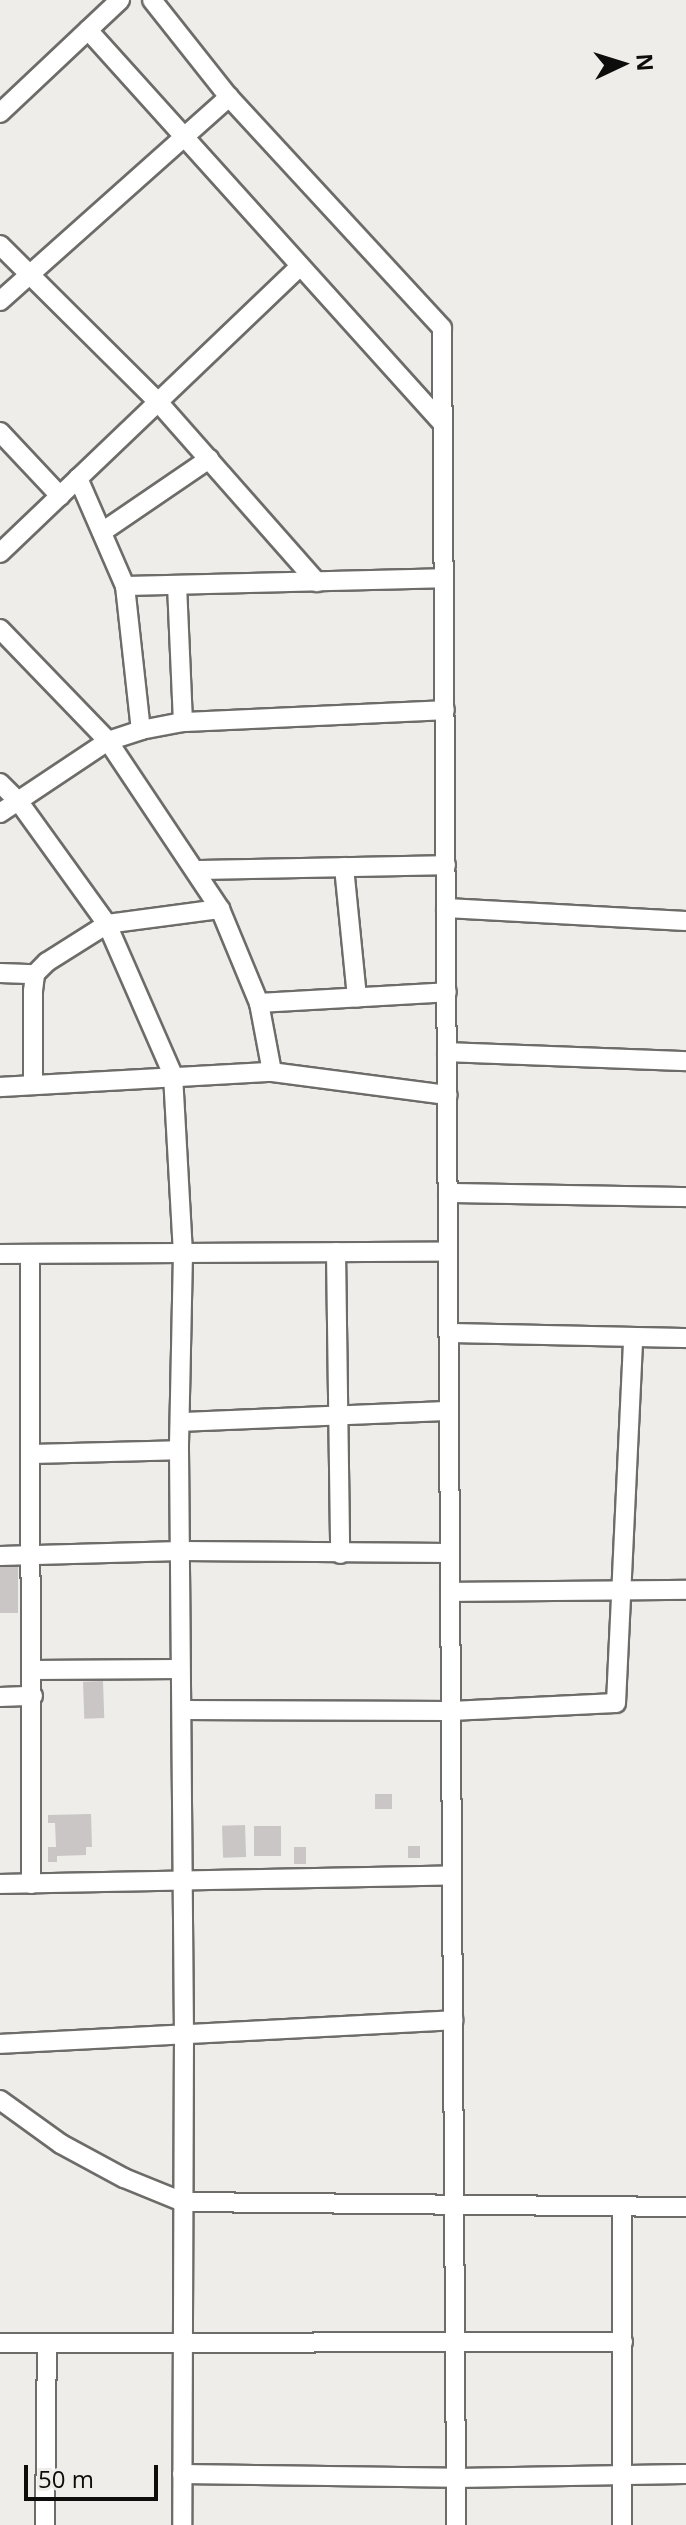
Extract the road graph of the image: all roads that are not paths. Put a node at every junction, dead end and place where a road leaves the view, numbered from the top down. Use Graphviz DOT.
graph roads {
  1 [pos="120,0"];
  2 [pos="152,0"];
  3 [pos="88,30"];
  4 [pos="229,97"];
  5 [pos="0,113"];
  6 [pos="184,137"];
  7 [pos="0,245"];
  8 [pos="300,266"];
  9 [pos="29,276"];
  10 [pos="0,301"];
  11 [pos="159,403"];
  12 [pos="443,424"];
  13 [pos="0,432"];
  14 [pos="209,459"];
  15 [pos="78,478"];
  16 [pos="60,496"];
  17 [pos="102,532"];
  18 [pos="0,553"];
  19 [pos="444,578"];
  20 [pos="317,582"];
  21 [pos="177,585"];
  22 [pos="125,586"];
  23 [pos="0,629"];
  24 [pos="445,710"];
  25 [pos="183,722"];
  26 [pos="141,730"];
  27 [pos="108,741"];
  28 [pos="0,783"];
  29 [pos="19,802"];
  30 [pos="0,813"];
  31 [pos="446,865"];
  32 [pos="344,867"];
  33 [pos="196,870"];
  34 [pos="446,908"];
  35 [pos="220,909"];
  36 [pos="686,921"];
  37 [pos="107,924"];
  38 [pos="0,973"];
  39 [pos="35,974"];
  40 [pos="447,992"];
  41 [pos="357,997"];
  42 [pos="259,1003"];
  43 [pos="447,1052"];
  44 [pos="686,1061"];
  45 [pos="272,1072"];
  46 [pos="173,1075"];
  47 [pos="33,1084"];
  48 [pos="0,1087"];
  49 [pos="447,1095"];
  50 [pos="448,1193"];
  51 [pos="686,1197"];
  52 [pos="336,1252"];
  53 [pos="448,1252"];
  54 [pos="183,1253"];
  55 [pos="0,1254"];
  56 [pos="30,1254"];
  57 [pos="449,1333"];
  58 [pos="633,1337"];
  59 [pos="686,1338"];
  60 [pos="449,1411"];
  61 [pos="339,1417"];
  62 [pos="181,1422"];
  63 [pos="179,1450"];
  64 [pos="31,1454"];
  65 [pos="181,1551"];
  66 [pos="450,1553"];
  67 [pos="340,1554"];
  68 [pos="0,1556"];
  69 [pos="32,1556"];
  70 [pos="686,1590"];
  71 [pos="450,1592"];
  72 [pos="622,1593"];
  73 [pos="179,1669"];
  74 [pos="32,1670"];
  75 [pos="33,1696"];
  76 [pos="0,1697"];
  77 [pos="182,1710"];
  78 [pos="451,1711"];
  79 [pos="452,1875"];
  80 [pos="182,1880"];
  81 [pos="0,1884"];
  82 [pos="31,1884"];
  83 [pos="453,2020"];
  84 [pos="184,2033"];
  85 [pos="0,2044"];
  86 [pos="0,2100"];
  87 [pos="183,2202"];
  88 [pos="452,2204"];
  89 [pos="622,2206"];
  90 [pos="686,2207"];
  91 [pos="455,2342"];
  92 [pos="623,2342"];
  93 [pos="0,2343"];
  94 [pos="47,2343"];
  95 [pos="183,2343"];
  96 [pos="182,2474"];
  97 [pos="686,2474"];
  98 [pos="622,2475"];
  99 [pos="456,2478"];
  100 [pos="45,2525"];
  101 [pos="182,2525"];
  102 [pos="456,2525"];
  103 [pos="622,2525"];
  1 -- 3 [label="street"];
  2 -- 4 [label="street"];
  3 -- 5 [label="street"];
  3 -- 6 [label="street"];
  4 -- 6 [label="street"];
  4 -- 12 [label="street"];
  6 -- 8 [label="street"];
  6 -- 9 [label="street"];
  7 -- 9 [label="street"];
  8 -- 11 [label="street"];
  8 -- 12 [label="street"];
  9 -- 10 [label="street"];
  9 -- 11 [label="street"];
  11 -- 14 [label="street"];
  11 -- 15 [label="street"];
  12 -- 19 [label="street"];
  13 -- 16 [label="street"];
  14 -- 17 [label="street"];
  14 -- 20 [label="street"];
  15 -- 16 [label="street"];
  15 -- 17 [label="street"];
  16 -- 18 [label="street"];
  17 -- 22 [label="street"];
  19 -- 20 [label="street"];
  19 -- 24 [label="street"];
  20 -- 21 [label="street"];
  21 -- 22 [label="street"];
  21 -- 25 [label="street"];
  22 -- 26 [label="street"];
  23 -- 27 [label="street"];
  24 -- 25 [label="street"];
  24 -- 31 [label="street"];
  25 -- 26 [label="street"];
  26 -- 27 [label="street"];
  27 -- 29 [label="street"];
  27 -- 33 [label="street"];
  28 -- 29 [label="street"];
  29 -- 30 [label="street"];
  29 -- 37 [label="street"];
  31 -- 32 [label="street"];
  31 -- 34 [label="street"];
  32 -- 33 [label="street"];
  32 -- 41 [label="street"];
  33 -- 35 [label="street"];
  34 -- 36 [label="street"];
  34 -- 40 [label="street"];
  35 -- 37 [label="street"];
  35 -- 42 [label="street"];
  37 -- 39 [label="street"];
  37 -- 46 [label="street"];
  38 -- 39 [label="street"];
  39 -- 47 [label="street"];
  40 -- 41 [label="street"];
  40 -- 43 [label="street"];
  41 -- 42 [label="street"];
  42 -- 45 [label="street"];
  43 -- 44 [label="street"];
  43 -- 49 [label="street"];
  45 -- 46 [label="street"];
  45 -- 49 [label="street"];
  46 -- 47 [label="street"];
  46 -- 54 [label="street"];
  47 -- 48 [label="street"];
  49 -- 50 [label="street"];
  50 -- 51 [label="street"];
  50 -- 53 [label="street"];
  52 -- 53 [label="street"];
  52 -- 54 [label="street"];
  52 -- 61 [label="street"];
  53 -- 57 [label="street"];
  54 -- 56 [label="street"];
  54 -- 62 [label="street"];
  55 -- 56 [label="street"];
  56 -- 64 [label="street"];
  57 -- 58 [label="street"];
  57 -- 60 [label="street"];
  58 -- 59 [label="street"];
  58 -- 72 [label="street"];
  60 -- 61 [label="street"];
  60 -- 66 [label="street"];
  61 -- 62 [label="street"];
  61 -- 67 [label="street"];
  62 -- 63 [label="street"];
  63 -- 64 [label="street"];
  63 -- 65 [label="street"];
  64 -- 69 [label="street"];
  65 -- 67 [label="street"];
  65 -- 69 [label="street"];
  65 -- 73 [label="street"];
  66 -- 67 [label="street"];
  66 -- 71 [label="street"];
  68 -- 69 [label="street"];
  69 -- 74 [label="street"];
  70 -- 72 [label="street"];
  71 -- 72 [label="street"];
  71 -- 78 [label="street"];
  72 -- 78 [label="street"];
  73 -- 74 [label="street"];
  73 -- 77 [label="street"];
  74 -- 75 [label="street"];
  75 -- 76 [label="street"];
  75 -- 82 [label="street"];
  77 -- 78 [label="street"];
  77 -- 80 [label="street"];
  78 -- 79 [label="street"];
  79 -- 80 [label="street"];
  79 -- 83 [label="street"];
  80 -- 82 [label="street"];
  80 -- 84 [label="street"];
  81 -- 82 [label="street"];
  83 -- 84 [label="street"];
  83 -- 88 [label="street"];
  84 -- 85 [label="street"];
  84 -- 87 [label="street"];
  86 -- 87 [label="street"];
  87 -- 88 [label="street"];
  87 -- 95 [label="street"];
  88 -- 89 [label="street"];
  88 -- 91 [label="street"];
  89 -- 90 [label="street"];
  89 -- 92 [label="street"];
  91 -- 92 [label="street"];
  91 -- 95 [label="street"];
  91 -- 99 [label="street"];
  92 -- 98 [label="street"];
  93 -- 94 [label="street"];
  94 -- 95 [label="street"];
  94 -- 100 [label="street"];
  95 -- 96 [label="street"];
  96 -- 99 [label="street"];
  96 -- 101 [label="street"];
  97 -- 98 [label="street"];
  98 -- 99 [label="street"];
  98 -- 103 [label="street"];
  99 -- 102 [label="street"];
}
